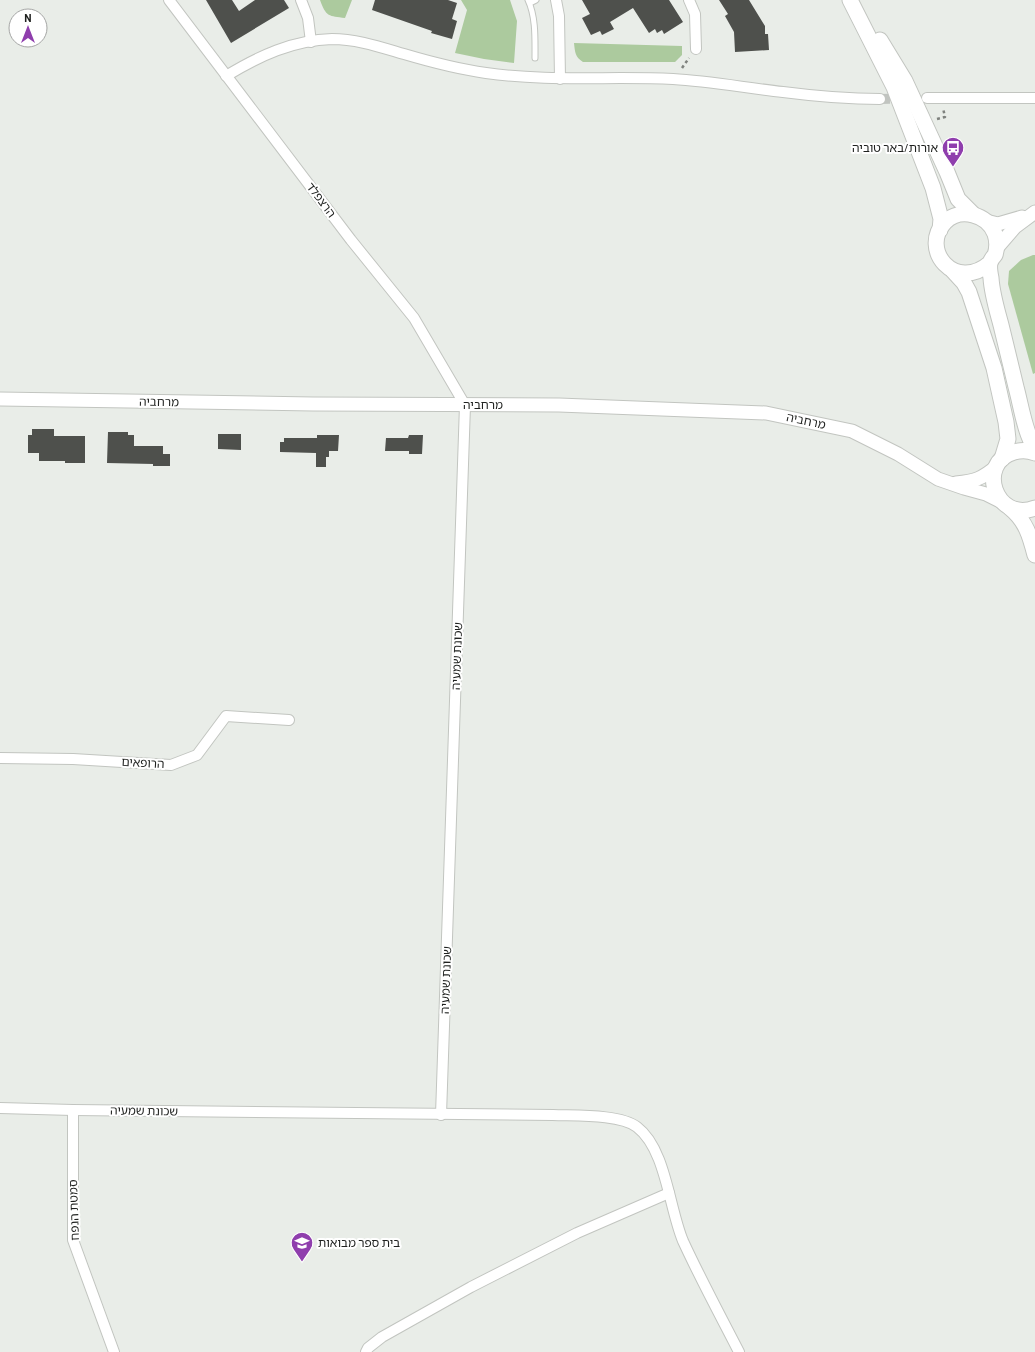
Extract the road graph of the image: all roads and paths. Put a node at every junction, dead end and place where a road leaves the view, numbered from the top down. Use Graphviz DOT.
graph roads {
  1 [pos="169,0"];
  2 [pos="301,0"];
  3 [pos="536,0"];
  4 [pos="556,0"];
  5 [pos="689,0"];
  6 [pos="850,0"];
  7 [pos="857,0"];
  8 [pos="529,2"];
  9 [pos="311,42"];
  10 [pos="696,49"];
  11 [pos="535,58"];
  12 [pos="226,76"];
  13 [pos="560,79"];
  14 [pos="674,79"];
  15 [pos="880,98"];
  16 [pos="927,98"];
  17 [pos="941,98"];
  18 [pos="1035,98"];
  19 [pos="924,123"];
  20 [pos="1032,213"];
  21 [pos="980,218"];
  22 [pos="940,230"];
  23 [pos="996,249"];
  24 [pos="990,263"];
  25 [pos="954,271"];
  26 [pos="0,399"];
  27 [pos="465,405"];
  28 [pos="1035,448"];
  29 [pos="1035,453"];
  30 [pos="1000,462"];
  31 [pos="950,484"];
  32 [pos="1006,505"];
  33 [pos="1035,508"];
  34 [pos="1035,555"];
  35 [pos="289,720"];
  36 [pos="0,758"];
  37 [pos="0,1108"];
  38 [pos="73,1110"];
  39 [pos="441,1114"];
  40 [pos="669,1193"];
  41 [pos="114,1352"];
  42 [pos="366,1352"];
  43 [pos="739,1352"];
  1 -- 12 [label="street, הרצפלד"];
  2 -- 9 [label="street"];
  3 -- 8 [label="lane"];
  4 -- 13 [label="street"];
  5 -- 10 [label="street"];
  6 -- 22 [label="main road"];
  7 -- 19 [label="main road"];
  8 -- 11 [label="lane"];
  9 -- 12 [label="street"];
  9 -- 13 [label="street"];
  10 -- 14 [label="path"];
  12 -- 27 [label="street, הרצפלד"];
  13 -- 14 [label="street"];
  14 -- 15 [label="street"];
  16 -- 17 [label="street"];
  17 -- 18 [label="street"];
  17 -- 19 [label="path"];
  19 -- 21 [label="main road"];
  20 -- 21 [label="street"];
  20 -- 23 [label="street"];
  21 -- 22 [label="main road"];
  21 -- 23 [label="main road"];
  22 -- 25 [label="main road"];
  23 -- 24 [label="main road"];
  24 -- 25 [label="main road"];
  24 -- 28 [label="main road"];
  25 -- 30 [label="main road"];
  26 -- 27 [label="street, מרחביה"];
  27 -- 31 [label="street, מרחביה"];
  27 -- 39 [label="street, שכונת שמעיה"];
  29 -- 30 [label="main road"];
  30 -- 31 [label="street"];
  30 -- 32 [label="main road"];
  31 -- 32 [label="street, מרחביה"];
  32 -- 33 [label="main road"];
  32 -- 34 [label="main road"];
  35 -- 36 [label="street, הרופאים"];
  37 -- 38 [label="street, שכונת שמעיה"];
  38 -- 39 [label="street, שכונת שמעיה"];
  38 -- 41 [label="street, סמטת הנפח"];
  39 -- 40 [label="street"];
  40 -- 42 [label="street"];
  40 -- 43 [label="street"];
}
